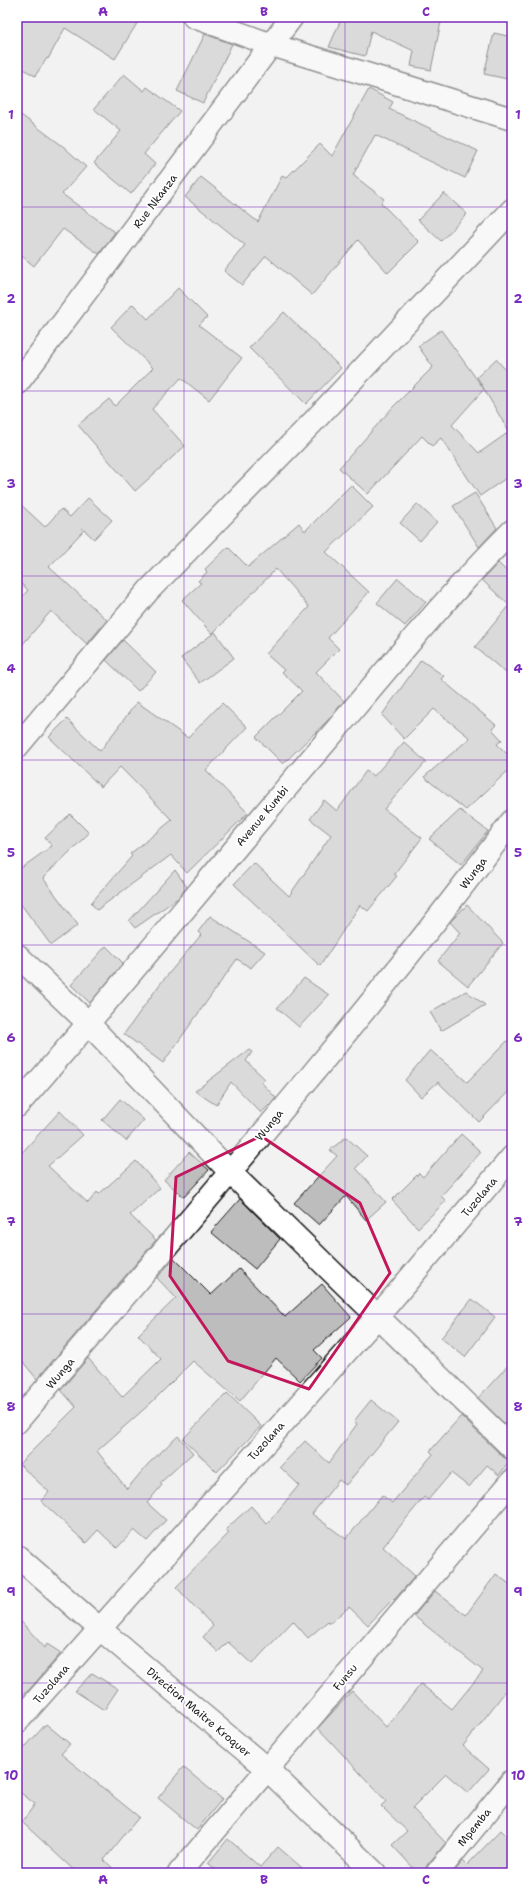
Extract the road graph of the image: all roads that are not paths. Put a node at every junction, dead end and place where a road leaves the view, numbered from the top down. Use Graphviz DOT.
graph roads {
  1 [pos="194,17"];
  2 [pos="292,17"];
  3 [pos="272,45"];
  4 [pos="512,119"];
  5 [pos="512,210"];
  6 [pos="17,384"];
  7 [pos="512,531"];
  8 [pos="17,747"];
  9 [pos="512,821"];
  10 [pos="17,955"];
  11 [pos="88,1024"];
  12 [pos="17,1106"];
  13 [pos="512,1157"];
  14 [pos="230,1172"];
  15 [pos="378,1316"];
  16 [pos="17,1422"];
  17 [pos="512,1448"];
  18 [pos="512,1481"];
  19 [pos="17,1556"];
  20 [pos="100,1629"];
  21 [pos="17,1722"];
  22 [pos="267,1768"];
  23 [pos="512,1781"];
  24 [pos="179,1873"];
  25 [pos="375,1873"];
  26 [pos="437,1873"];
  1 -- 3 [label="street"];
  2 -- 3 [label="street, Rue Nkanza"];
  3 -- 4 [label="street"];
  3 -- 6 [label="street, Rue Nkanza"];
  5 -- 8 [label="street"];
  7 -- 11 [label="street, Avenue Kumbi"];
  9 -- 14 [label="street, Wunga"];
  10 -- 11 [label="street"];
  11 -- 12 [label="street, Avenue Kumbi"];
  11 -- 14 [label="street"];
  13 -- 15 [label="street, Tuzolana"];
  14 -- 15 [label="street"];
  14 -- 16 [label="street, Wunga"];
  15 -- 17 [label="street"];
  15 -- 20 [label="street, Tuzolana"];
  18 -- 22 [label="street, Funsu"];
  19 -- 20 [label="street, Direction Maitre Kroquer"];
  20 -- 21 [label="street, Tuzolana"];
  20 -- 22 [label="street, Direction Maitre Kroquer"];
  22 -- 24 [label="street, Funsu"];
  22 -- 25 [label="street, Direction Maitre Kroquer"];
  23 -- 26 [label="street, Mpemba"];
}
